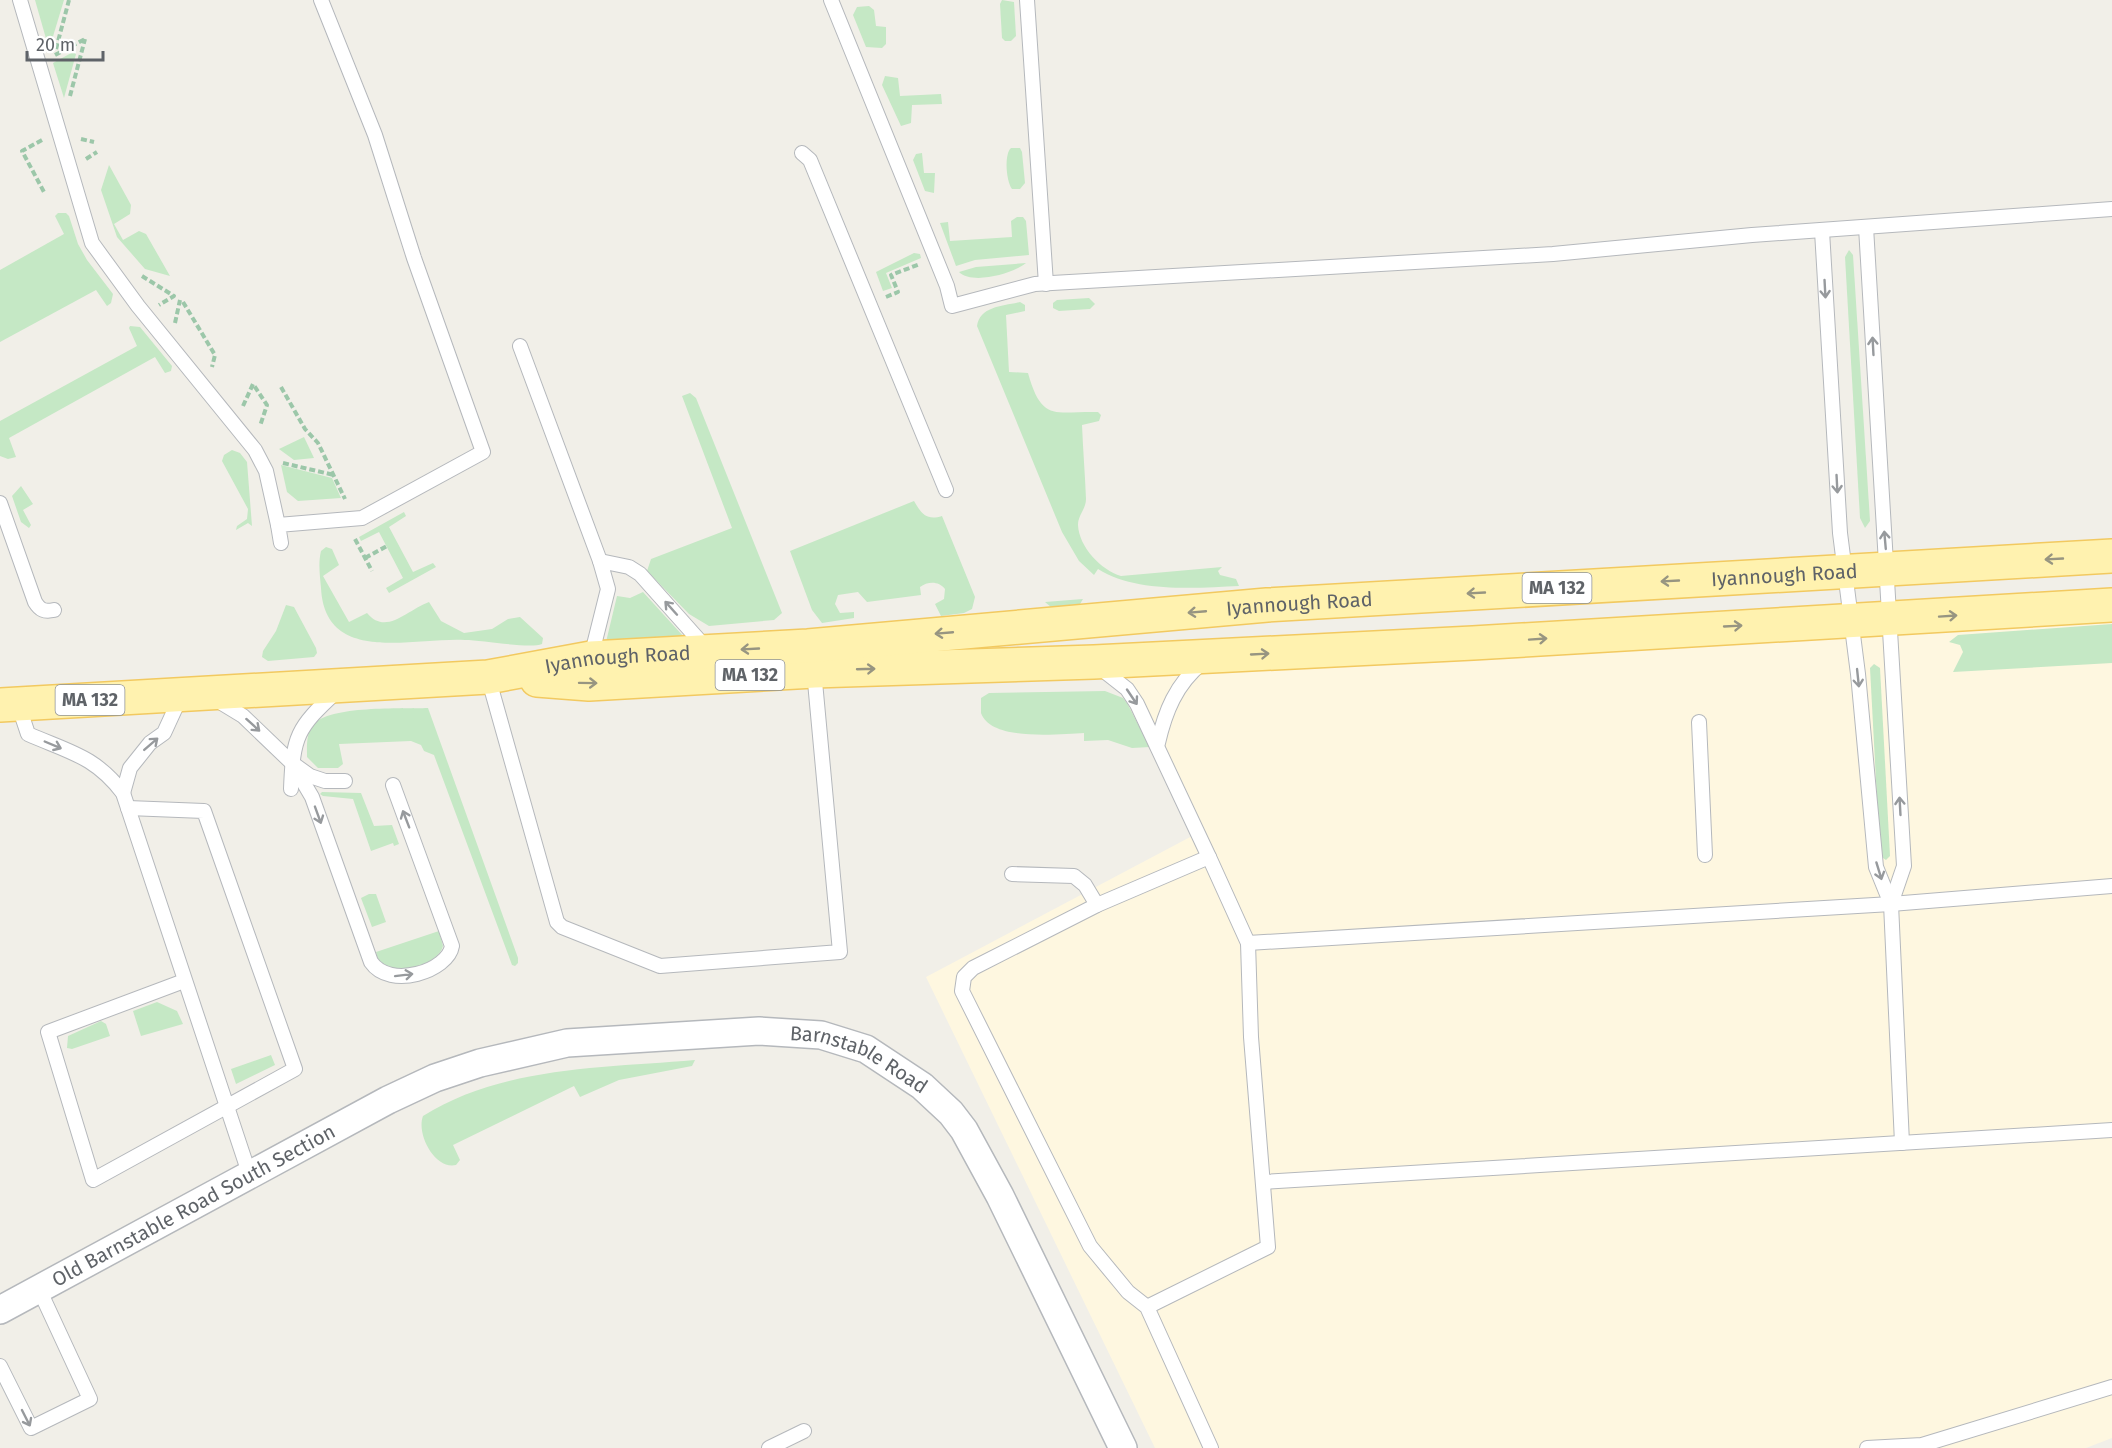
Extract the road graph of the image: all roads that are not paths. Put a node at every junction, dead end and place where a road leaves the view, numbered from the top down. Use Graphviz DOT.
graph roads {
  1 [pos="20,0"];
  2 [pos="321,0"];
  3 [pos="831,0"];
  4 [pos="1027,0"];
  5 [pos="802,153"];
  6 [pos="2112,209"];
  7 [pos="1866,227"];
  8 [pos="1822,231"];
  9 [pos="1046,284"];
  10 [pos="520,346"];
  11 [pos="946,490"];
  12 [pos="0,503"];
  13 [pos="278,525"];
  14 [pos="280,543"];
  15 [pos="2112,556"];
  16 [pos="600,561"];
  17 [pos="1887,567"];
  18 [pos="1846,570"];
  19 [pos="2112,605"];
  20 [pos="54,610"];
  21 [pos="1890,620"];
  22 [pos="1850,621"];
  23 [pos="710,651"];
  24 [pos="1211,656"];
  25 [pos="591,658"];
  26 [pos="1094,662"];
  27 [pos="814,671"];
  28 [pos="488,677"];
  29 [pos="342,687"];
  30 [pos="194,695"];
  31 [pos="9,705"];
  32 [pos="1698,722"];
  33 [pos="1158,743"];
  34 [pos="292,763"];
  35 [pos="345,782"];
  36 [pos="393,785"];
  37 [pos="291,789"];
  38 [pos="123,793"];
  39 [pos="128,808"];
  40 [pos="1705,855"];
  41 [pos="1209,857"];
  42 [pos="1012,874"];
  43 [pos="2112,886"];
  44 [pos="1891,904"];
  45 [pos="1097,905"];
  46 [pos="1248,944"];
  47 [pos="184,981"];
  48 [pos="388,1100"];
  49 [pos="227,1108"];
  50 [pos="2112,1130"];
  51 [pos="1902,1143"];
  52 [pos="250,1176"];
  53 [pos="1263,1182"];
  54 [pos="39,1289"];
  55 [pos="1147,1307"];
  56 [pos="0,1310"];
  57 [pos="0,1366"];
  58 [pos="2112,1387"];
  59 [pos="804,1431"];
  60 [pos="769,1448"];
  61 [pos="1123,1448"];
  62 [pos="1211,1448"];
  63 [pos="1867,1448"];
  1 -- 13 [label="lane"];
  2 -- 13 [label="lane"];
  3 -- 9 [label="lane"];
  4 -- 9 [label="lane"];
  5 -- 11 [label="lane"];
  6 -- 7 [label="lane"];
  7 -- 8 [label="lane"];
  17 -- 7 [label="lane, one-way"];
  8 -- 9 [label="lane"];
  8 -- 18 [label="lane, one-way"];
  10 -- 16 [label="lane"];
  12 -- 20 [label="lane"];
  13 -- 14 [label="lane"];
  15 -- 17 [label="main road, Iyannough Road / MA 132, one-way"];
  23 -- 16 [label="lane, one-way"];
  16 -- 25 [label="lane"];
  17 -- 18 [label="main road, Iyannough Road / MA 132"];
  17 -- 21 [label="lane"];
  18 -- 22 [label="lane"];
  18 -- 23 [label="main road, Iyannough Road / MA 132, one-way"];
  21 -- 19 [label="main road, Iyannough Road / MA 132, one-way"];
  21 -- 22 [label="main road, Iyannough Road / MA 132"];
  44 -- 21 [label="lane, one-way"];
  24 -- 22 [label="main road, Iyannough Road / MA 132, one-way"];
  22 -- 44 [label="lane, one-way"];
  23 -- 25 [label="main road, Iyannough Road / MA 132"];
  24 -- 26 [label="main road, Iyannough Road / MA 132"];
  24 -- 33 [label="lane"];
  25 -- 28 [label="main road, Iyannough Road / MA 132"];
  27 -- 26 [label="main road, Iyannough Road / MA 132, one-way"];
  26 -- 33 [label="lane, one-way"];
  28 -- 27 [label="main road, Iyannough Road / MA 132, one-way"];
  27 -- 28 [label="lane"];
  28 -- 29 [label="main road, Iyannough Road / MA 132"];
  29 -- 30 [label="main road, Iyannough Road / MA 132"];
  29 -- 34 [label="lane"];
  30 -- 31 [label="main road, Iyannough Road / MA 132"];
  30 -- 34 [label="lane, one-way"];
  38 -- 30 [label="lane, one-way"];
  31 -- 38 [label="lane, one-way"];
  32 -- 40 [label="lane"];
  33 -- 41 [label="lane"];
  34 -- 35 [label="lane"];
  34 -- 36 [label="lane, one-way"];
  34 -- 37 [label="lane"];
  38 -- 39 [label="lane"];
  39 -- 47 [label="lane"];
  39 -- 49 [label="lane"];
  41 -- 45 [label="lane"];
  41 -- 46 [label="lane"];
  42 -- 45 [label="lane"];
  43 -- 44 [label="lane"];
  44 -- 46 [label="lane"];
  44 -- 51 [label="lane"];
  45 -- 55 [label="lane"];
  46 -- 53 [label="lane"];
  47 -- 49 [label="lane"];
  47 -- 49 [label="lane"];
  48 -- 52 [label="street, Old Barnstable Road South Section"];
  48 -- 61 [label="street, Barnstable Road"];
  49 -- 52 [label="lane"];
  50 -- 51 [label="lane"];
  51 -- 53 [label="lane"];
  52 -- 54 [label="street, Old Barnstable Road South Section"];
  53 -- 55 [label="lane"];
  54 -- 56 [label="street, Old Barnstable Road South Section"];
  57 -- 54 [label="lane, one-way"];
  55 -- 62 [label="lane"];
  58 -- 63 [label="lane"];
  59 -- 60 [label="lane"];
}
